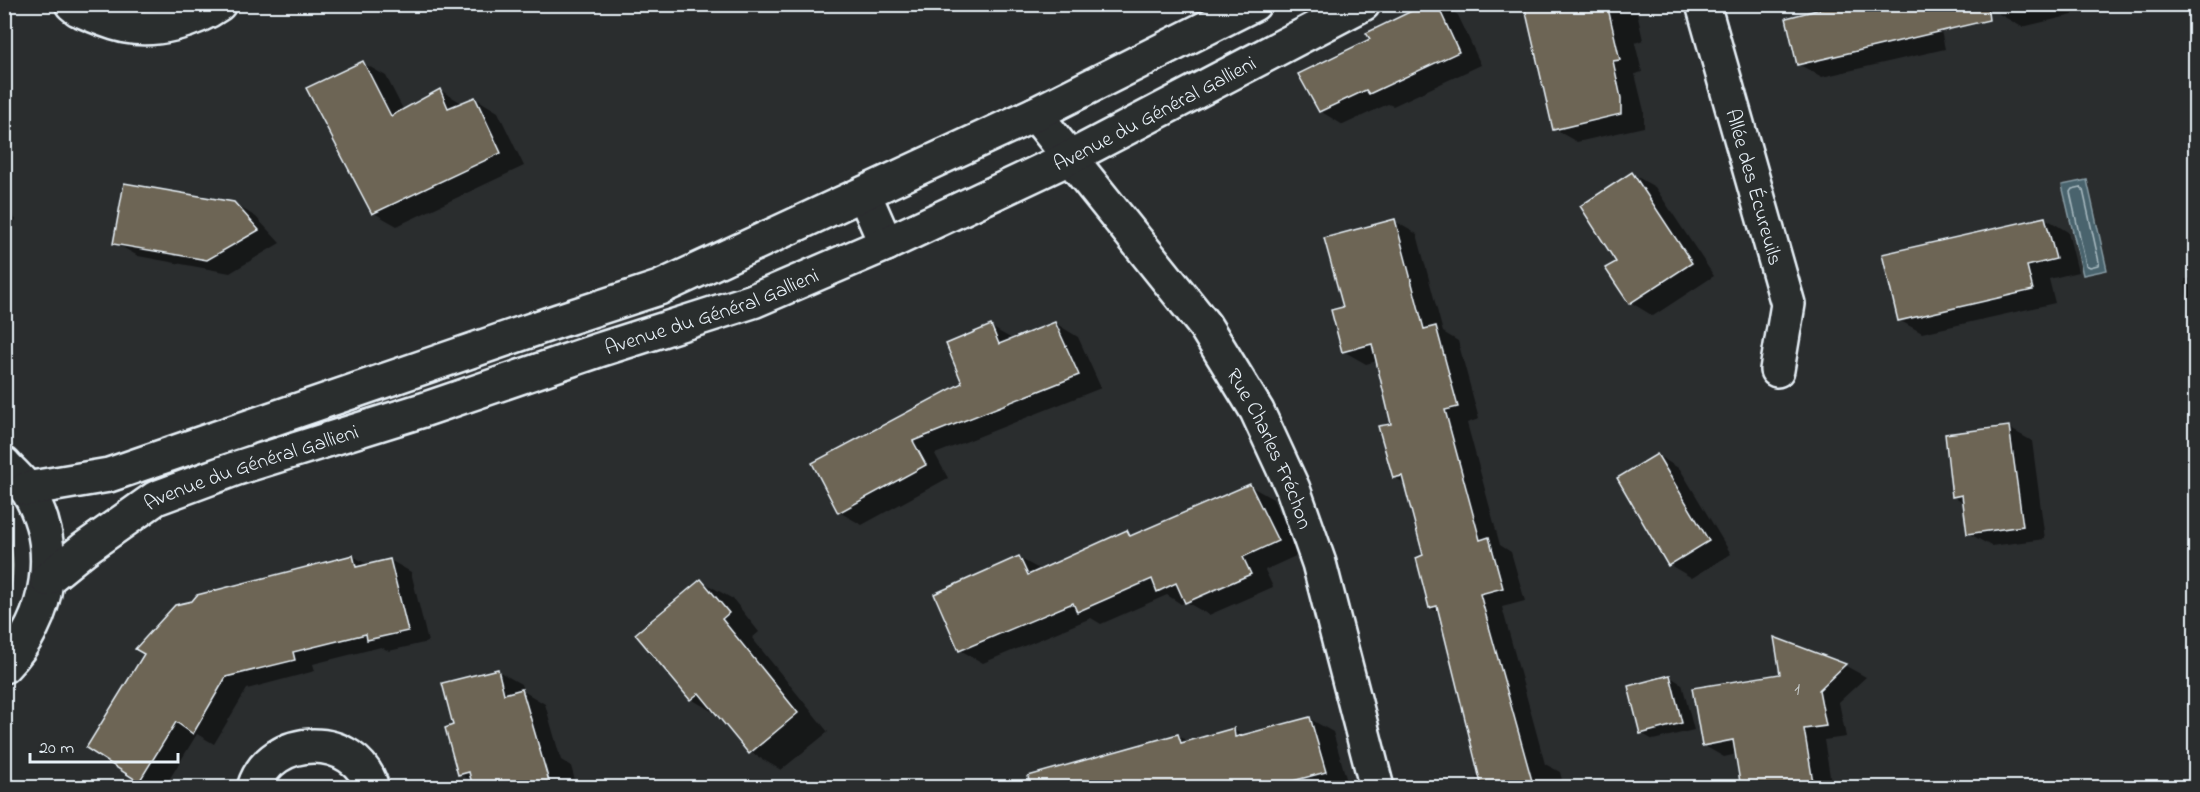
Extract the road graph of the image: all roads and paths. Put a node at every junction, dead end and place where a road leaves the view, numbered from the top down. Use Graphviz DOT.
graph roads {
  1 [pos="72,4"];
  2 [pos="219,4"];
  3 [pos="1254,4"];
  4 [pos="1363,4"];
  5 [pos="1703,4"];
  6 [pos="1035,114"];
  7 [pos="1071,157"];
  8 [pos="864,194"];
  9 [pos="886,244"];
  10 [pos="1777,370"];
  11 [pos="4,464"];
  12 [pos="26,489"];
  13 [pos="47,579"];
  14 [pos="4,666"];
  15 [pos="254,788"];
  16 [pos="372,788"];
  17 [pos="1377,788"];
  1 -- 2 [label="street"];
  3 -- 6 [label="street, Avenue du Général Gallieni"];
  4 -- 7 [label="street, Avenue du Général Gallieni"];
  5 -- 10 [label="street, Allée des Écureuils"];
  6 -- 7 [label="street, Rue Charles Fréchon"];
  6 -- 8 [label="street, Avenue du Général Gallieni"];
  7 -- 9 [label="street, Avenue du Général Gallieni"];
  7 -- 17 [label="street, Rue Charles Fréchon"];
  8 -- 9 [label="street"];
  8 -- 12 [label="street, Avenue du Général Gallieni"];
  9 -- 13 [label="street, Avenue du Général Gallieni"];
  11 -- 12 [label="street"];
  12 -- 13 [label="street"];
  13 -- 14 [label="street"];
  15 -- 16 [label="street"];
}
